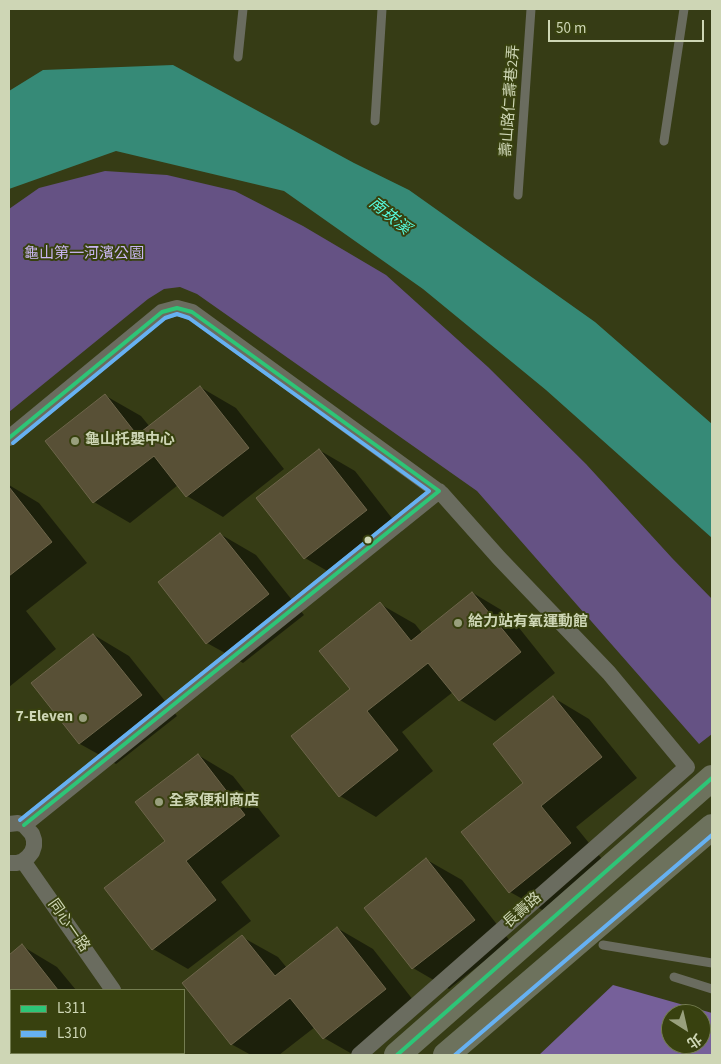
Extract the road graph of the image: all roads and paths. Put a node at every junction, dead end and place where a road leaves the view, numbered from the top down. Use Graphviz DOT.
graph roads {
  1 [pos="243,9"];
  2 [pos="382,9"];
  3 [pos="531,9"];
  4 [pos="684,9"];
  5 [pos="238,57"];
  6 [pos="375,121"];
  7 [pos="664,141"];
  8 [pos="518,194"];
  9 [pos="9,438"];
  10 [pos="441,492"];
  11 [pos="712,778"];
  12 [pos="20,826"];
  13 [pos="712,827"];
  14 [pos="16,862"];
  15 [pos="603,945"];
  16 [pos="712,963"];
  17 [pos="674,977"];
  18 [pos="112,989"];
  19 [pos="712,989"];
  20 [pos="358,1055"];
  21 [pos="397,1055"];
  22 [pos="446,1055"];
  1 -- 5 [label="lane"];
  2 -- 6 [label="lane"];
  3 -- 8 [label="lane, 壽山路仁壽巷2弄"];
  4 -- 7 [label="lane"];
  9 -- 10 [label="street"];
  10 -- 12 [label="street"];
  10 -- 20 [label="street, 長壽路"];
  11 -- 21 [label="main road, 長壽路"];
  12 -- 14 [label="street"];
  13 -- 22 [label="main road"];
  14 -- 18 [label="street, 同心一路"];
  15 -- 16 [label="lane"];
  17 -- 19 [label="lane"];
}
